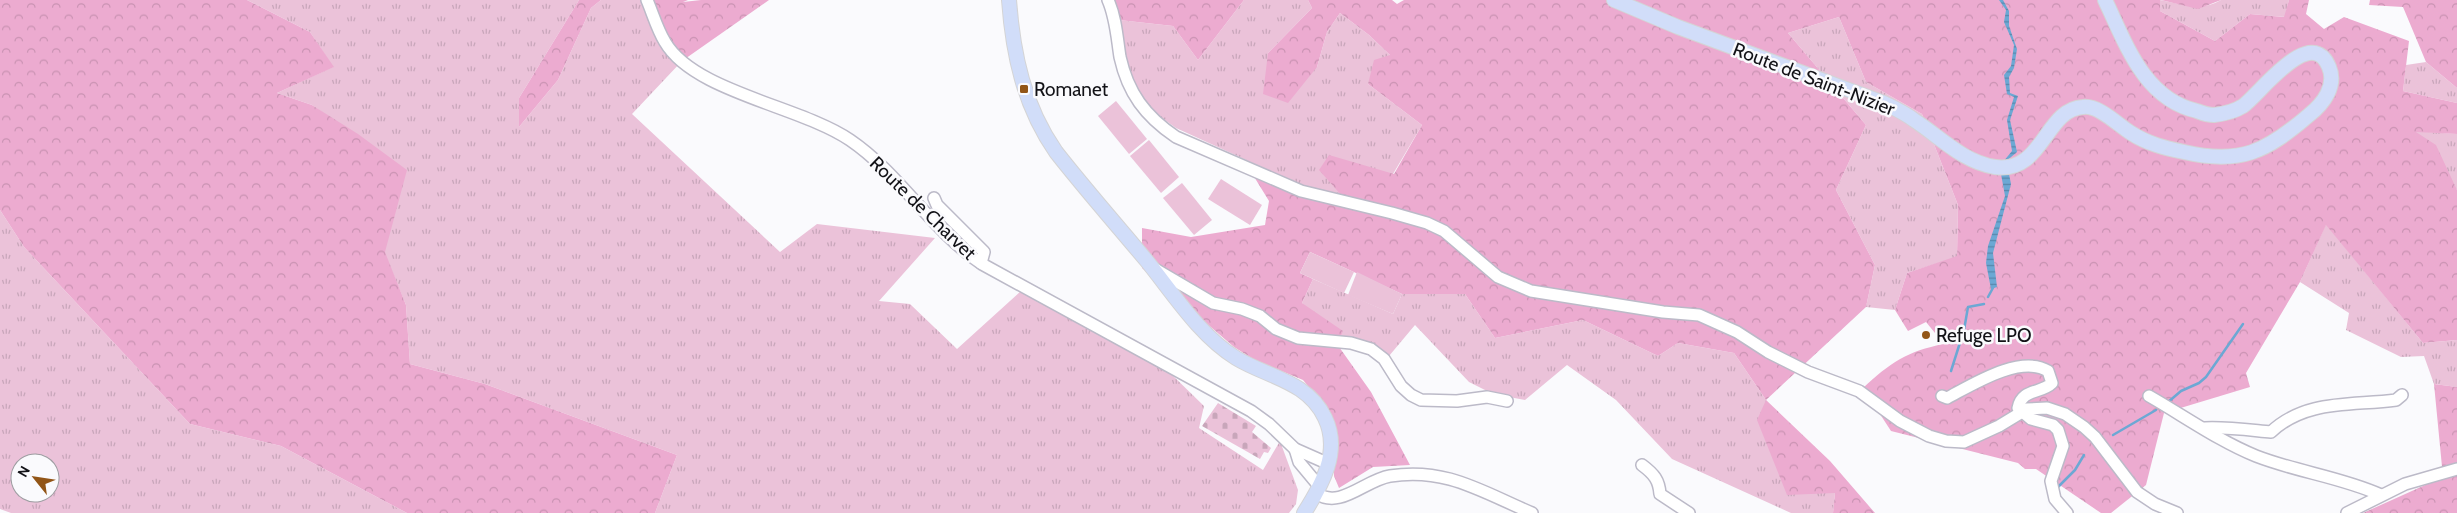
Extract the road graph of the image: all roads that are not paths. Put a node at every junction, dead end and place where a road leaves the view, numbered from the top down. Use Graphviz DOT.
graph roads {
  1 [pos="648,0"];
  2 [pos="1009,0"];
  3 [pos="1108,0"];
  4 [pos="1614,0"];
  5 [pos="2105,0"];
  6 [pos="934,198"];
  7 [pos="981,264"];
  8 [pos="1151,267"];
  9 [pos="1942,396"];
  10 [pos="2149,396"];
  11 [pos="2402,396"];
  12 [pos="1507,400"];
  13 [pos="2023,412"];
  14 [pos="2205,428"];
  15 [pos="1295,449"];
  16 [pos="1329,464"];
  17 [pos="1642,465"];
  18 [pos="2457,469"];
  19 [pos="1317,489"];
  20 [pos="2381,495"];
  21 [pos="1304,513"];
  22 [pos="1532,513"];
  23 [pos="1689,513"];
  24 [pos="2067,513"];
  25 [pos="2177,513"];
  26 [pos="2347,513"];
  1 -- 7 [label="street, Route de Charvet"];
  2 -- 8 [label="main road"];
  3 -- 13 [label="street"];
  4 -- 5 [label="main road, Route de Saint-Nizier"];
  6 -- 7 [label="street"];
  7 -- 15 [label="street, Route de Charvet"];
  8 -- 12 [label="street"];
  8 -- 16 [label="main road"];
  9 -- 13 [label="street"];
  10 -- 14 [label="street"];
  11 -- 14 [label="street"];
  13 -- 24 [label="street"];
  13 -- 25 [label="street"];
  14 -- 20 [label="street"];
  15 -- 16 [label="street, Route de Charvet"];
  15 -- 19 [label="street, Route de Charvet"];
  16 -- 19 [label="main road"];
  17 -- 23 [label="street"];
  18 -- 20 [label="street"];
  19 -- 21 [label="main road"];
  19 -- 22 [label="street"];
  20 -- 26 [label="street"];
}
